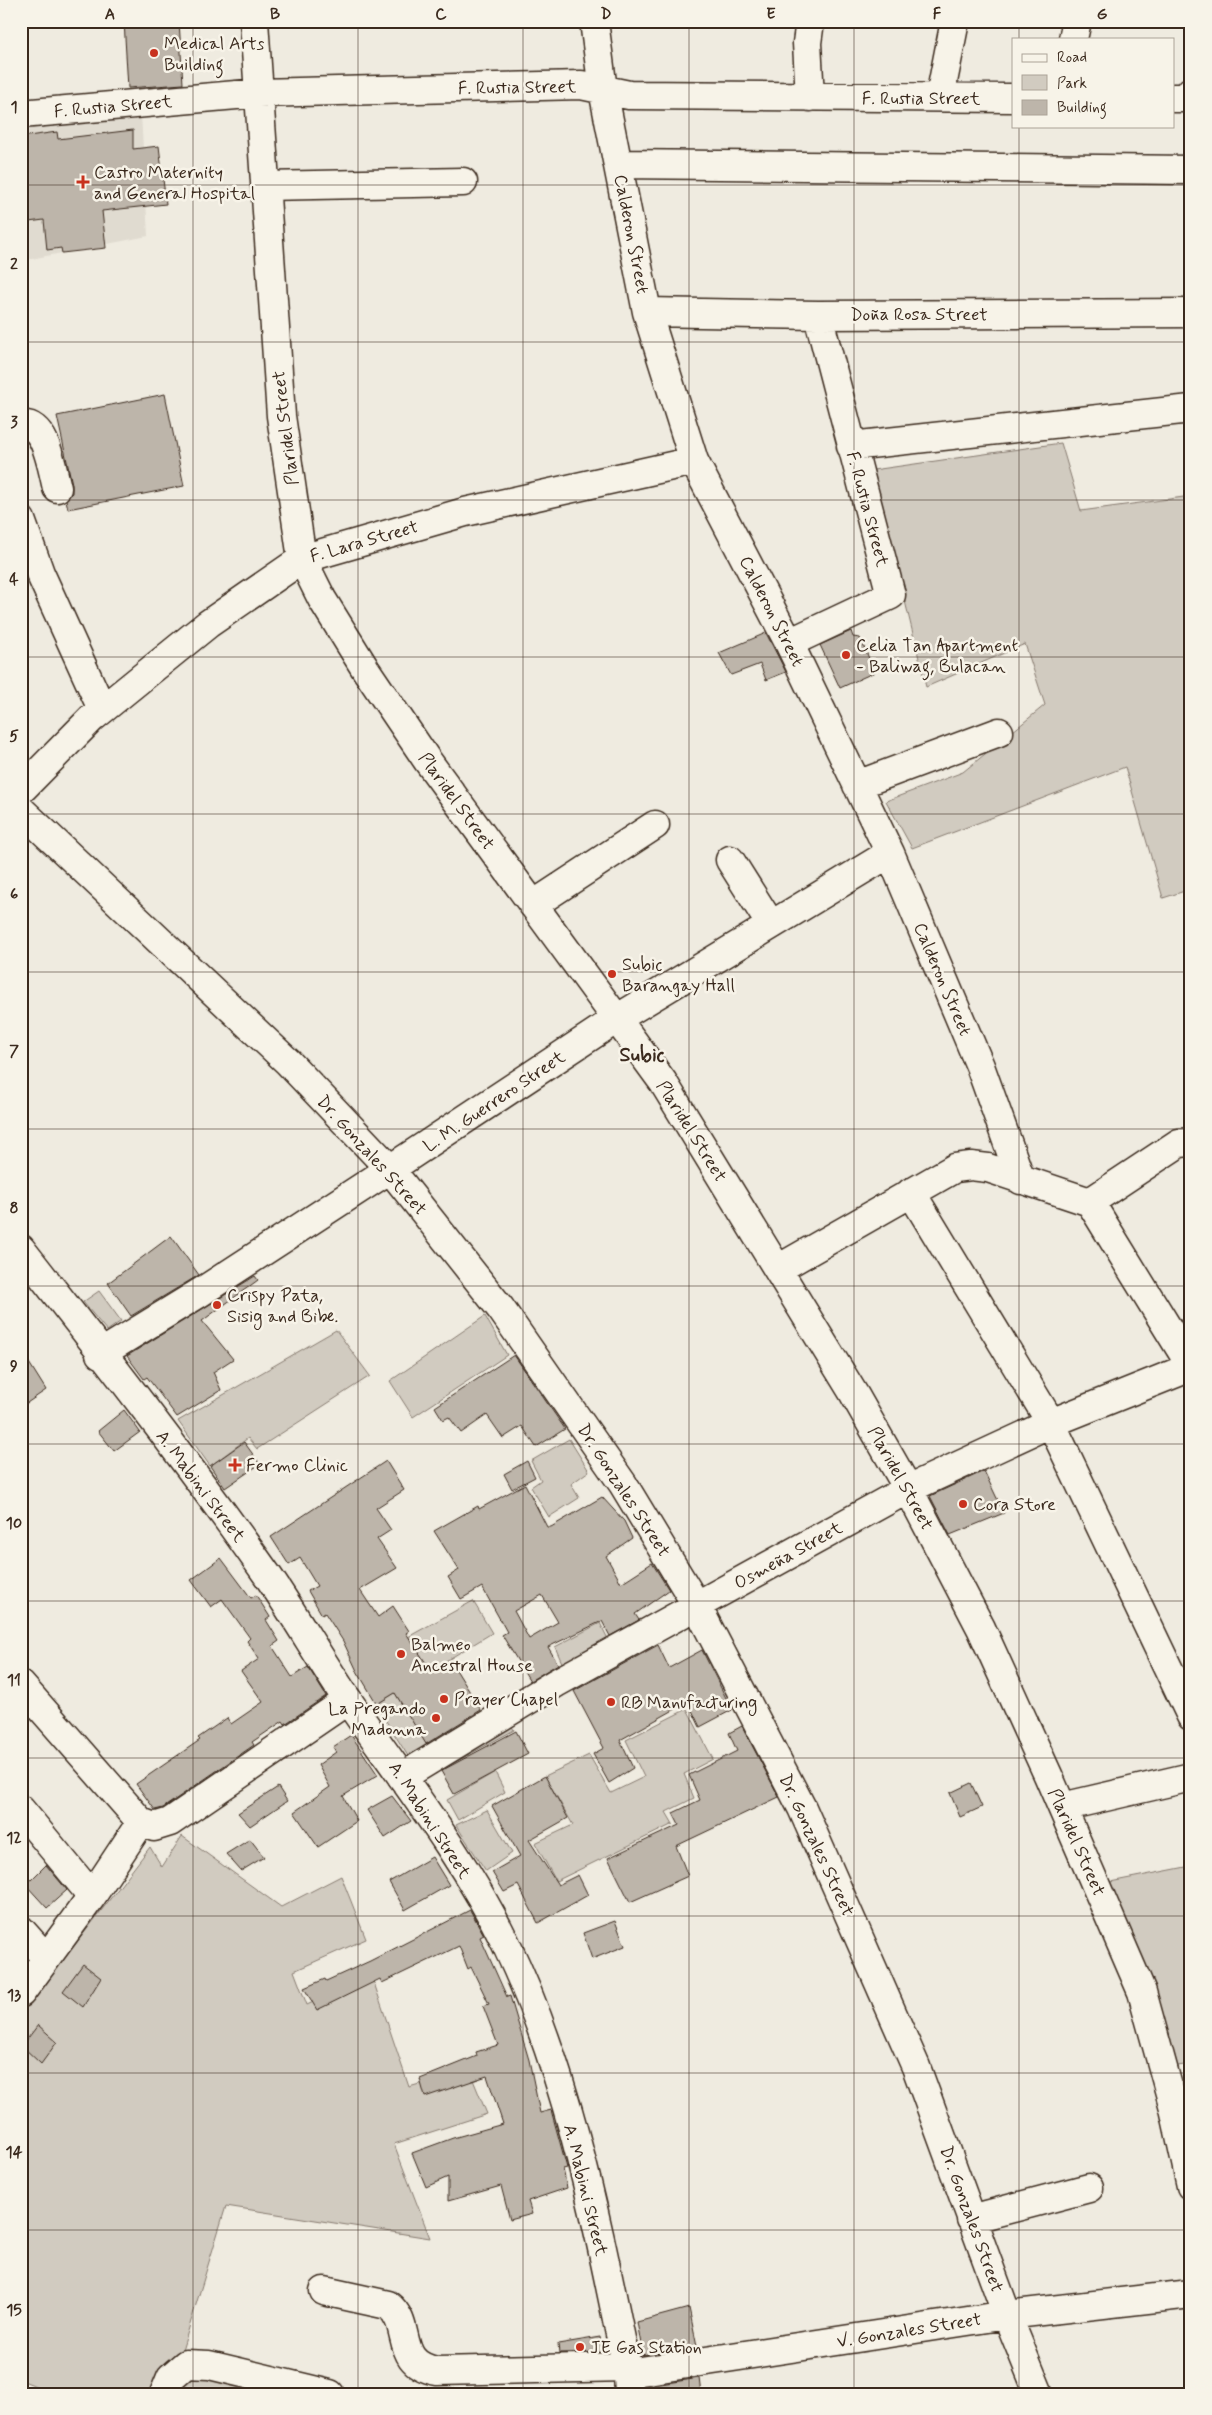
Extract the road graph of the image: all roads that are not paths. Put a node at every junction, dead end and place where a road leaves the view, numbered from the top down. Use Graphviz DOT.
graph roads {
  1 [pos="254,21"];
  2 [pos="594,21"];
  3 [pos="810,21"];
  4 [pos="955,21"];
  5 [pos="1077,21"];
  6 [pos="1073,38"];
  7 [pos="602,90"];
  8 [pos="259,94"];
  9 [pos="810,97"];
  10 [pos="940,97"];
  11 [pos="1012,98"];
  12 [pos="21,114"];
  13 [pos="618,164"];
  14 [pos="1191,170"];
  15 [pos="463,182"];
  16 [pos="265,186"];
  17 [pos="647,312"];
  18 [pos="1191,313"];
  19 [pos="818,315"];
  20 [pos="1191,409"];
  21 [pos="21,425"];
  22 [pos="851,446"];
  23 [pos="694,461"];
  24 [pos="57,488"];
  25 [pos="21,520"];
  26 [pos="302,559"];
  27 [pos="789,643"];
  28 [pos="102,709"];
  29 [pos="999,732"];
  30 [pos="857,785"];
  31 [pos="21,790"];
  32 [pos="21,810"];
  33 [pos="655,825"];
  34 [pos="890,852"];
  35 [pos="730,860"];
  36 [pos="532,905"];
  37 [pos="771,925"];
  38 [pos="618,1018"];
  39 [pos="1191,1142"];
  40 [pos="390,1169"];
  41 [pos="1020,1180"];
  42 [pos="911,1192"];
  43 [pos="1090,1202"];
  44 [pos="21,1249"];
  45 [pos="778,1269"];
  46 [pos="100,1354"];
  47 [pos="1191,1366"];
  48 [pos="1051,1423"];
  49 [pos="908,1489"];
  50 [pos="697,1606"];
  51 [pos="21,1684"];
  52 [pos="348,1700"];
  53 [pos="1191,1716"];
  54 [pos="402,1777"];
  55 [pos="1191,1777"];
  56 [pos="1062,1807"];
  57 [pos="21,1810"];
  58 [pos="141,1822"];
  59 [pos="92,1896"];
  60 [pos="21,1930"];
  61 [pos="46,1958"];
  62 [pos="21,1993"];
  63 [pos="1182,2107"];
  64 [pos="1191,2186"];
  65 [pos="1090,2188"];
  66 [pos="971,2219"];
  67 [pos="324,2291"];
  68 [pos="1191,2294"];
  69 [pos="1007,2315"];
  70 [pos="628,2378"];
  71 [pos="164,2394"];
  72 [pos="330,2394"];
  73 [pos="1039,2394"];
  1 -- 8 [label="street, Plaridel Street"];
  2 -- 7 [label="street, Calderon Street"];
  3 -- 9 [label="street"];
  4 -- 10 [label="street"];
  5 -- 6 [label="street"];
  7 -- 8 [label="street, F. Rustia Street"];
  7 -- 9 [label="street, F. Rustia Street"];
  7 -- 13 [label="street, Calderon Street"];
  8 -- 12 [label="street, F. Rustia Street"];
  8 -- 16 [label="street, Plaridel Street"];
  9 -- 10 [label="street, F. Rustia Street"];
  10 -- 11 [label="street, F. Rustia Street"];
  13 -- 14 [label="street"];
  13 -- 17 [label="street, Calderon Street"];
  15 -- 16 [label="street"];
  16 -- 26 [label="street, Plaridel Street"];
  17 -- 19 [label="street, Doña Rosa Street"];
  17 -- 23 [label="street, Calderon Street"];
  18 -- 19 [label="street, Doña Rosa Street"];
  19 -- 22 [label="street, F. Rustia Street"];
  20 -- 22 [label="street"];
  21 -- 24 [label="street"];
  22 -- 27 [label="street, F. Rustia Street"];
  23 -- 26 [label="street, F. Lara Street"];
  23 -- 27 [label="street, Calderon Street"];
  25 -- 28 [label="street"];
  26 -- 28 [label="street, F. Lara Street"];
  26 -- 36 [label="street, Plaridel Street"];
  27 -- 30 [label="street, Calderon Street"];
  28 -- 31 [label="street, F. Lara Street"];
  29 -- 30 [label="street"];
  30 -- 34 [label="street, Calderon Street"];
  32 -- 40 [label="street, Dr. Gonzales Street"];
  33 -- 36 [label="street"];
  34 -- 37 [label="street, L. M. Guerrero Street"];
  34 -- 41 [label="street, Calderon Street"];
  35 -- 37 [label="street"];
  36 -- 38 [label="street, Plaridel Street"];
  37 -- 38 [label="street, L. M. Guerrero Street"];
  38 -- 40 [label="street, L. M. Guerrero Street"];
  38 -- 45 [label="street, Plaridel Street"];
  39 -- 43 [label="street"];
  40 -- 46 [label="street, L. M. Guerrero Street"];
  40 -- 50 [label="street, Dr. Gonzales Street"];
  41 -- 42 [label="street"];
  41 -- 43 [label="street"];
  42 -- 45 [label="street"];
  42 -- 48 [label="street"];
  43 -- 47 [label="street"];
  44 -- 46 [label="street, A. Mabini Street"];
  45 -- 49 [label="street, Plaridel Street"];
  46 -- 52 [label="street, A. Mabini Street"];
  47 -- 48 [label="street, Osmeña Street"];
  48 -- 49 [label="street, Osmeña Street"];
  48 -- 53 [label="street"];
  49 -- 50 [label="street, Osmeña Street"];
  49 -- 56 [label="street, Plaridel Street"];
  50 -- 54 [label="street, Osmeña Street"];
  50 -- 66 [label="street, Dr. Gonzales Street"];
  51 -- 58 [label="street"];
  52 -- 54 [label="street, A. Mabini Street"];
  52 -- 58 [label="street"];
  54 -- 70 [label="street, A. Mabini Street"];
  55 -- 56 [label="street"];
  56 -- 63 [label="street, Plaridel Street"];
  57 -- 59 [label="street"];
  58 -- 59 [label="street"];
  59 -- 61 [label="street"];
  60 -- 61 [label="street"];
  61 -- 62 [label="street"];
  63 -- 64 [label="street, Plaridel Street"];
  65 -- 66 [label="street"];
  66 -- 69 [label="street, Dr. Gonzales Street"];
  67 -- 70 [label="street, V. Gonzales Street"];
  68 -- 69 [label="street, V. Gonzales Street"];
  69 -- 70 [label="street, V. Gonzales Street"];
  69 -- 73 [label="street, Dr. Gonzales Street"];
  71 -- 72 [label="street"];
}
